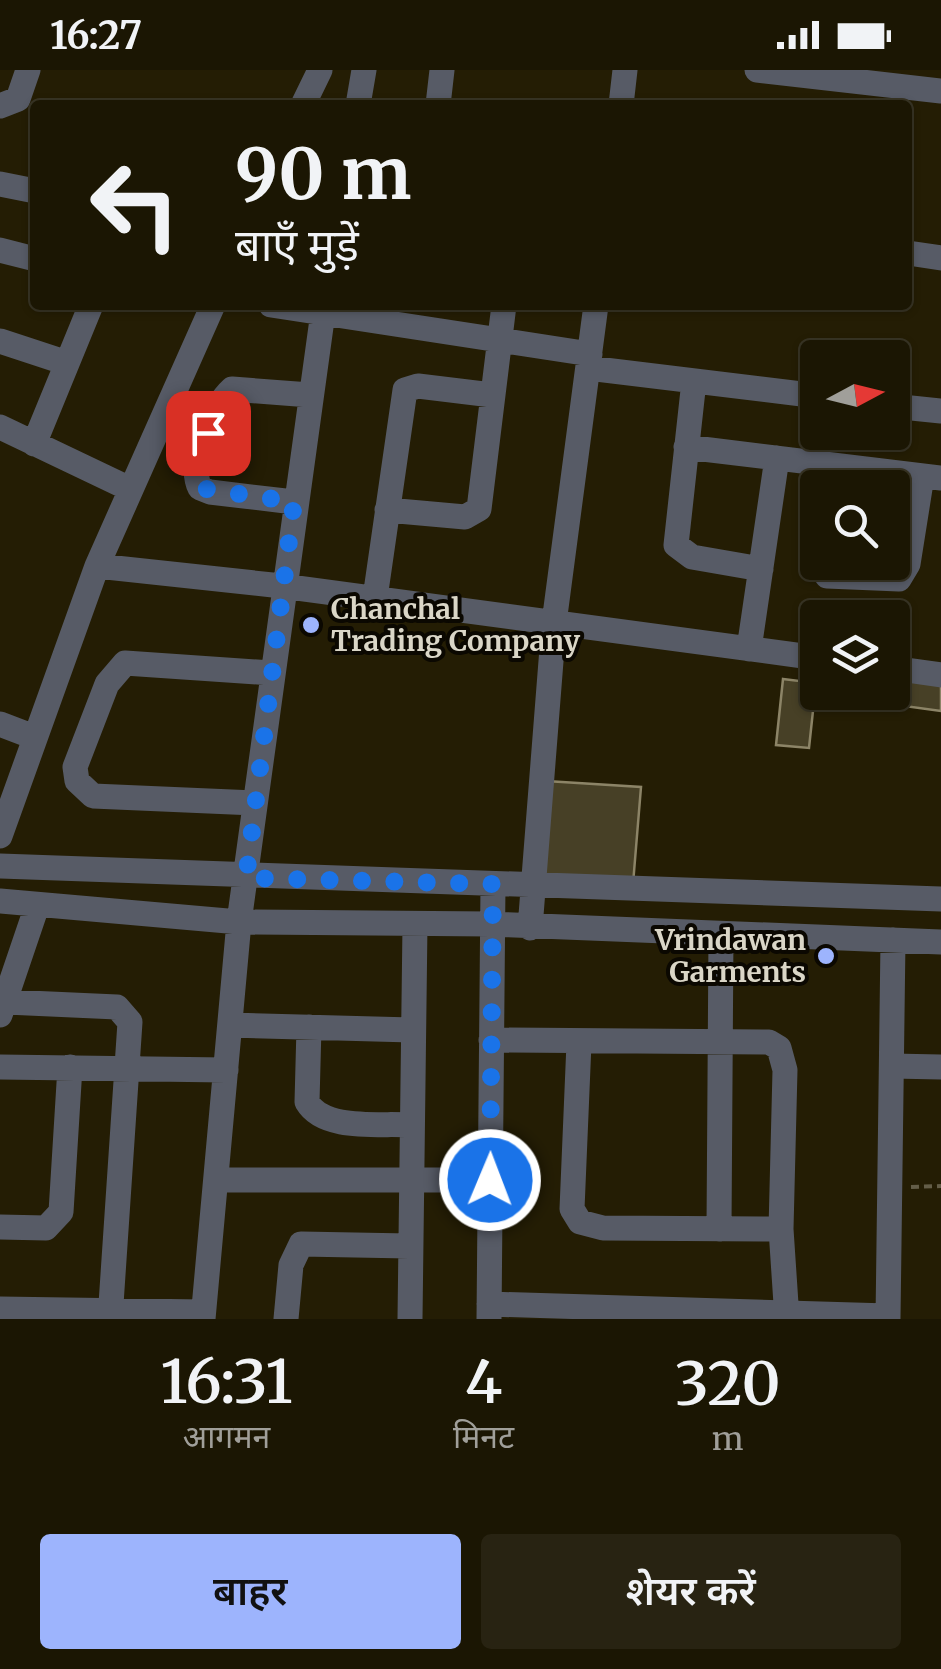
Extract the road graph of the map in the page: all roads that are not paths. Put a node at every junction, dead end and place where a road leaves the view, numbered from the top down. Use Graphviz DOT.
graph roads {
  1 [pos="28,70"];
  2 [pos="320,70"];
  3 [pos="364,70"];
  4 [pos="442,70"];
  5 [pos="625,70"];
  6 [pos="757,70"];
  7 [pos="855,76"];
  8 [pos="941,91"];
  9 [pos="305,100"];
  10 [pos="359,100"];
  11 [pos="439,100"];
  12 [pos="622,100"];
  13 [pos="0,106"];
  14 [pos="0,184"];
  15 [pos="30,190"];
  16 [pos="0,250"];
  17 [pos="912,253"];
  18 [pos="30,258"];
  19 [pos="941,258"];
  20 [pos="89,310"];
  21 [pos="203,310"];
  22 [pos="323,310"];
  23 [pos="334,310"];
  24 [pos="503,310"];
  25 [pos="595,310"];
  26 [pos="0,340"];
  27 [pos="499,340"];
  28 [pos="589,361"];
  29 [pos="67,362"];
  30 [pos="694,381"];
  31 [pos="800,394"];
  32 [pos="310,395"];
  33 [pos="492,395"];
  34 [pos="910,408"];
  35 [pos="941,412"];
  36 [pos="0,427"];
  37 [pos="34,444"];
  38 [pos="686,447"];
  39 [pos="777,458"];
  40 [pos="811,470"];
  41 [pos="932,477"];
  42 [pos="130,489"];
  43 [pos="294,502"];
  44 [pos="387,510"];
  45 [pos="910,557"];
  46 [pos="98,566"];
  47 [pos="761,569"];
  48 [pos="282,586"];
  49 [pos="375,598"];
  50 [pos="554,622"];
  51 [pos="749,649"];
  52 [pos="800,656"];
  53 [pos="910,670"];
  54 [pos="271,673"];
  55 [pos="941,674"];
  56 [pos="0,724"];
  57 [pos="34,738"];
  58 [pos="255,803"];
  59 [pos="0,836"];
  60 [pos="0,866"];
  61 [pos="246,878"];
  62 [pos="493,884"];
  63 [pos="534,885"];
  64 [pos="941,900"];
  65 [pos="0,901"];
  66 [pos="38,906"];
  67 [pos="239,922"];
  68 [pos="416,924"];
  69 [pos="491,924"];
  70 [pos="530,928"];
  71 [pos="720,934"];
  72 [pos="893,940"];
  73 [pos="941,942"];
  74 [pos="3,1008"];
  75 [pos="230,1025"];
  76 [pos="308,1027"];
  77 [pos="412,1030"];
  78 [pos="492,1040"];
  79 [pos="723,1042"];
  80 [pos="579,1043"];
  81 [pos="892,1066"];
  82 [pos="941,1066"];
  83 [pos="0,1067"];
  84 [pos="70,1067"];
  85 [pos="127,1067"];
  86 [pos="226,1070"];
  87 [pos="410,1125"];
  88 [pos="409,1179"];
  89 [pos="218,1180"];
  90 [pos="490,1180"];
  91 [pos="0,1227"];
  92 [pos="719,1229"];
  93 [pos="781,1229"];
  94 [pos="409,1246"];
  95 [pos="0,1309"];
  96 [pos="489,1311"];
  97 [pos="111,1315"];
  98 [pos="203,1316"];
  99 [pos="786,1316"];
  100 [pos="888,1318"];
  101 [pos="286,1319"];
  102 [pos="410,1319"];
  1 -- 13 [label="street"];
  2 -- 9 [label="street"];
  3 -- 10 [label="street"];
  4 -- 11 [label="street"];
  5 -- 12 [label="street"];
  6 -- 7 [label="street"];
  7 -- 8 [label="street"];
  14 -- 15 [label="street"];
  16 -- 18 [label="street"];
  17 -- 19 [label="street"];
  20 -- 29 [label="street"];
  21 -- 42 [label="street"];
  22 -- 32 [label="street"];
  23 -- 27 [label="street"];
  24 -- 27 [label="street"];
  25 -- 28 [label="street"];
  26 -- 29 [label="street"];
  27 -- 28 [label="street"];
  27 -- 33 [label="street"];
  28 -- 30 [label="street"];
  28 -- 50 [label="street"];
  29 -- 37 [label="street"];
  30 -- 31 [label="street"];
  30 -- 38 [label="street"];
  32 -- 43 [label="street"];
  32 -- 43 [label="street"];
  33 -- 44 [label="street"];
  33 -- 44 [label="street"];
  34 -- 35 [label="street"];
  36 -- 37 [label="street"];
  37 -- 42 [label="street"];
  38 -- 39 [label="street"];
  38 -- 47 [label="street"];
  39 -- 40 [label="street"];
  39 -- 47 [label="street"];
  41 -- 45 [label="street"];
  42 -- 46 [label="street"];
  43 -- 48 [label="street"];
  44 -- 49 [label="street"];
  46 -- 48 [label="street"];
  46 -- 57 [label="street"];
  47 -- 51 [label="street"];
  48 -- 49 [label="street"];
  48 -- 54 [label="street"];
  49 -- 50 [label="street"];
  50 -- 51 [label="street"];
  50 -- 63 [label="street"];
  51 -- 52 [label="street"];
  53 -- 55 [label="street"];
  54 -- 58 [label="street"];
  54 -- 58 [label="street"];
  56 -- 57 [label="street"];
  57 -- 59 [label="street"];
  58 -- 61 [label="street"];
  60 -- 61 [label="street"];
  61 -- 62 [label="street"];
  61 -- 67 [label="street"];
  62 -- 63 [label="street"];
  62 -- 69 [label="street"];
  63 -- 64 [label="street"];
  63 -- 70 [label="street"];
  65 -- 66 [label="street"];
  66 -- 67 [label="street"];
  66 -- 74 [label="street"];
  67 -- 68 [label="street"];
  67 -- 75 [label="street"];
  68 -- 69 [label="street"];
  68 -- 77 [label="street"];
  69 -- 70 [label="street"];
  69 -- 78 [label="street"];
  70 -- 71 [label="street"];
  71 -- 72 [label="street"];
  71 -- 79 [label="street"];
  72 -- 73 [label="street"];
  72 -- 81 [label="street"];
  74 -- 85 [label="street"];
  75 -- 76 [label="street"];
  75 -- 86 [label="street"];
  76 -- 77 [label="street"];
  76 -- 87 [label="street"];
  77 -- 87 [label="street"];
  78 -- 80 [label="street"];
  78 -- 90 [label="street"];
  79 -- 80 [label="street"];
  79 -- 92 [label="street"];
  79 -- 93 [label="street"];
  80 -- 92 [label="street"];
  81 -- 82 [label="street"];
  81 -- 100 [label="street"];
  83 -- 84 [label="street"];
  84 -- 85 [label="street"];
  84 -- 91 [label="street"];
  85 -- 86 [label="street"];
  85 -- 97 [label="street"];
  86 -- 89 [label="street"];
  87 -- 88 [label="street"];
  88 -- 89 [label="street"];
  88 -- 90 [label="street"];
  88 -- 94 [label="street"];
  89 -- 98 [label="street"];
  90 -- 96 [label="street"];
  92 -- 93 [label="street"];
  93 -- 99 [label="street"];
  94 -- 101 [label="street"];
  94 -- 102 [label="street"];
  95 -- 97 [label="street"];
  96 -- 99 [label="street"];
  97 -- 98 [label="street"];
  99 -- 100 [label="street"];
}
